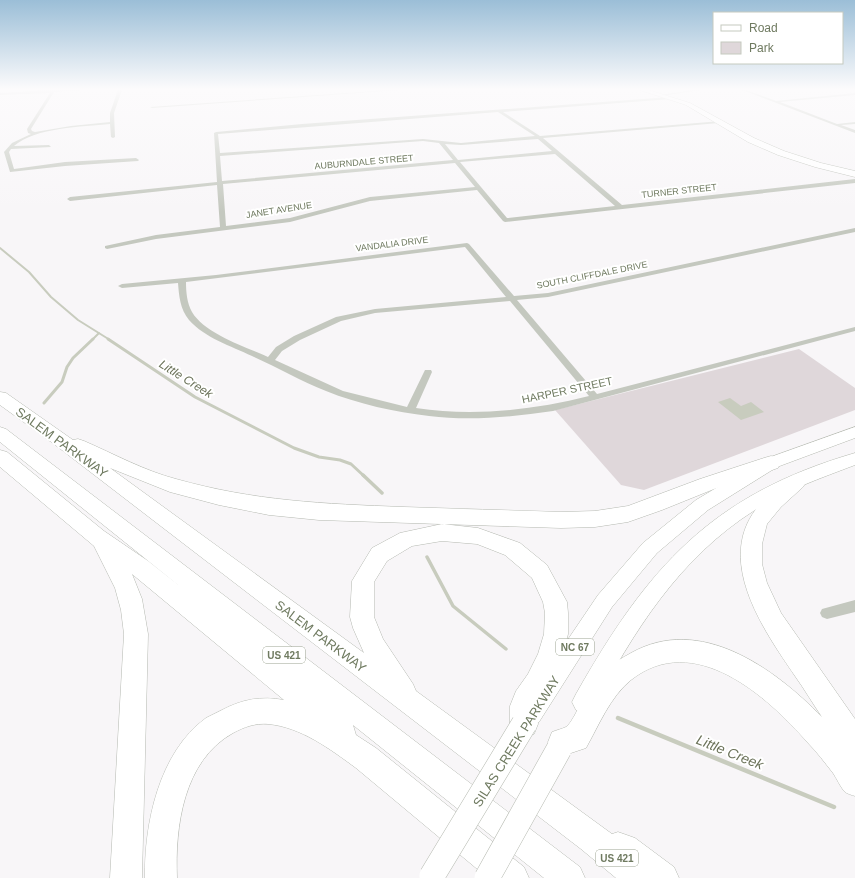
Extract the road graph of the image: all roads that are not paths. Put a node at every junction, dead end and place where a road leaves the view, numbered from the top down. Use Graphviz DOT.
graph roads {
  1 [pos="30,131"];
  2 [pos="50,131"];
  3 [pos="113,131"];
  4 [pos="238,131"];
  5 [pos="529,131"];
  6 [pos="611,131"];
  7 [pos="735,131"];
  8 [pos="35,134"];
  9 [pos="113,137"];
  10 [pos="538,137"];
  11 [pos="442,143"];
  12 [pos="49,146"];
  13 [pos="9,148"];
  14 [pos="557,152"];
  15 [pos="217,155"];
  16 [pos="136,160"];
  17 [pos="457,161"];
  18 [pos="855,174"];
  19 [pos="855,181"];
  20 [pos="220,183"];
  21 [pos="478,188"];
  22 [pos="70,199"];
  23 [pos="620,207"];
  24 [pos="222,228"];
  25 [pos="855,230"];
  26 [pos="107,247"];
  27 [pos="182,280"];
  28 [pos="122,286"];
  29 [pos="510,298"];
  30 [pos="855,329"];
  31 [pos="270,361"];
  32 [pos="428,372"];
  33 [pos="0,397"];
  34 [pos="595,397"];
  35 [pos="411,409"];
  36 [pos="855,432"];
  37 [pos="0,433"];
  38 [pos="60,440"];
  39 [pos="0,457"];
  40 [pos="855,459"];
  41 [pos="771,463"];
  42 [pos="796,482"];
  43 [pos="97,537"];
  44 [pos="855,606"];
  45 [pos="827,614"];
  46 [pos="410,702"];
  47 [pos="524,724"];
  48 [pos="855,743"];
  49 [pos="560,746"];
  50 [pos="366,758"];
  51 [pos="855,782"];
  52 [pos="592,838"];
  53 [pos="429,877"];
  54 [pos="126,878"];
  55 [pos="161,878"];
  56 [pos="487,878"];
  57 [pos="513,878"];
  58 [pos="569,878"];
  59 [pos="641,878"];
  60 [pos="663,878"];
  1 -- 8 [label="street"];
  2 -- 8 [label="street"];
  3 -- 9 [label="street"];
  4 -- 15 [label="street"];
  5 -- 10 [label="street"];
  6 -- 10 [label="street"];
  7 -- 18 [label="main road"];
  8 -- 13 [label="street"];
  10 -- 11 [label="street"];
  10 -- 14 [label="street"];
  11 -- 15 [label="street"];
  11 -- 17 [label="street"];
  12 -- 13 [label="street"];
  13 -- 16 [label="street"];
  14 -- 17 [label="street, AUBURNDALE STREET"];
  14 -- 23 [label="street"];
  15 -- 20 [label="street"];
  17 -- 20 [label="street, AUBURNDALE STREET"];
  17 -- 21 [label="street"];
  19 -- 23 [label="street, TURNER STREET"];
  20 -- 22 [label="street, AUBURNDALE STREET"];
  20 -- 24 [label="street"];
  21 -- 23 [label="street, TURNER STREET"];
  21 -- 24 [label="street, JANET AVENUE"];
  24 -- 26 [label="street, JANET AVENUE"];
  25 -- 29 [label="street, SOUTH CLIFFDALE DRIVE"];
  27 -- 28 [label="street, VANDALIA DRIVE"];
  27 -- 29 [label="street, VANDALIA DRIVE"];
  27 -- 31 [label="street, HARPER STREET"];
  29 -- 31 [label="street, SOUTH CLIFFDALE DRIVE"];
  29 -- 34 [label="street, VANDALIA DRIVE"];
  30 -- 34 [label="street, HARPER STREET"];
  31 -- 35 [label="street, HARPER STREET"];
  32 -- 35 [label="street"];
  33 -- 38 [label="highway, SALEM PARKWAY / US 421"];
  34 -- 35 [label="street, HARPER STREET"];
  36 -- 41 [label="main road, SILAS CREEK PARKWAY / NC 67"];
  37 -- 58 [label="highway, US 421"];
  38 -- 41 [label="highway"];
  38 -- 46 [label="highway, SALEM PARKWAY / US 421"];
  39 -- 43 [label="highway"];
  40 -- 42 [label="main road, NC 67"];
  41 -- 47 [label="main road, SILAS CREEK PARKWAY / NC 67"];
  42 -- 48 [label="highway"];
  42 -- 49 [label="main road, NC 67"];
  43 -- 50 [label="highway"];
  43 -- 54 [label="highway"];
  44 -- 45 [label="street"];
  46 -- 47 [label="highway"];
  46 -- 52 [label="highway, SALEM PARKWAY / US 421"];
  47 -- 53 [label="main road, SILAS CREEK PARKWAY / NC 67, bridge"];
  49 -- 51 [label="highway"];
  49 -- 56 [label="main road, NC 67, bridge"];
  50 -- 55 [label="highway"];
  50 -- 57 [label="highway"];
  52 -- 59 [label="highway, SALEM PARKWAY / US 421"];
  52 -- 60 [label="highway"];
}
